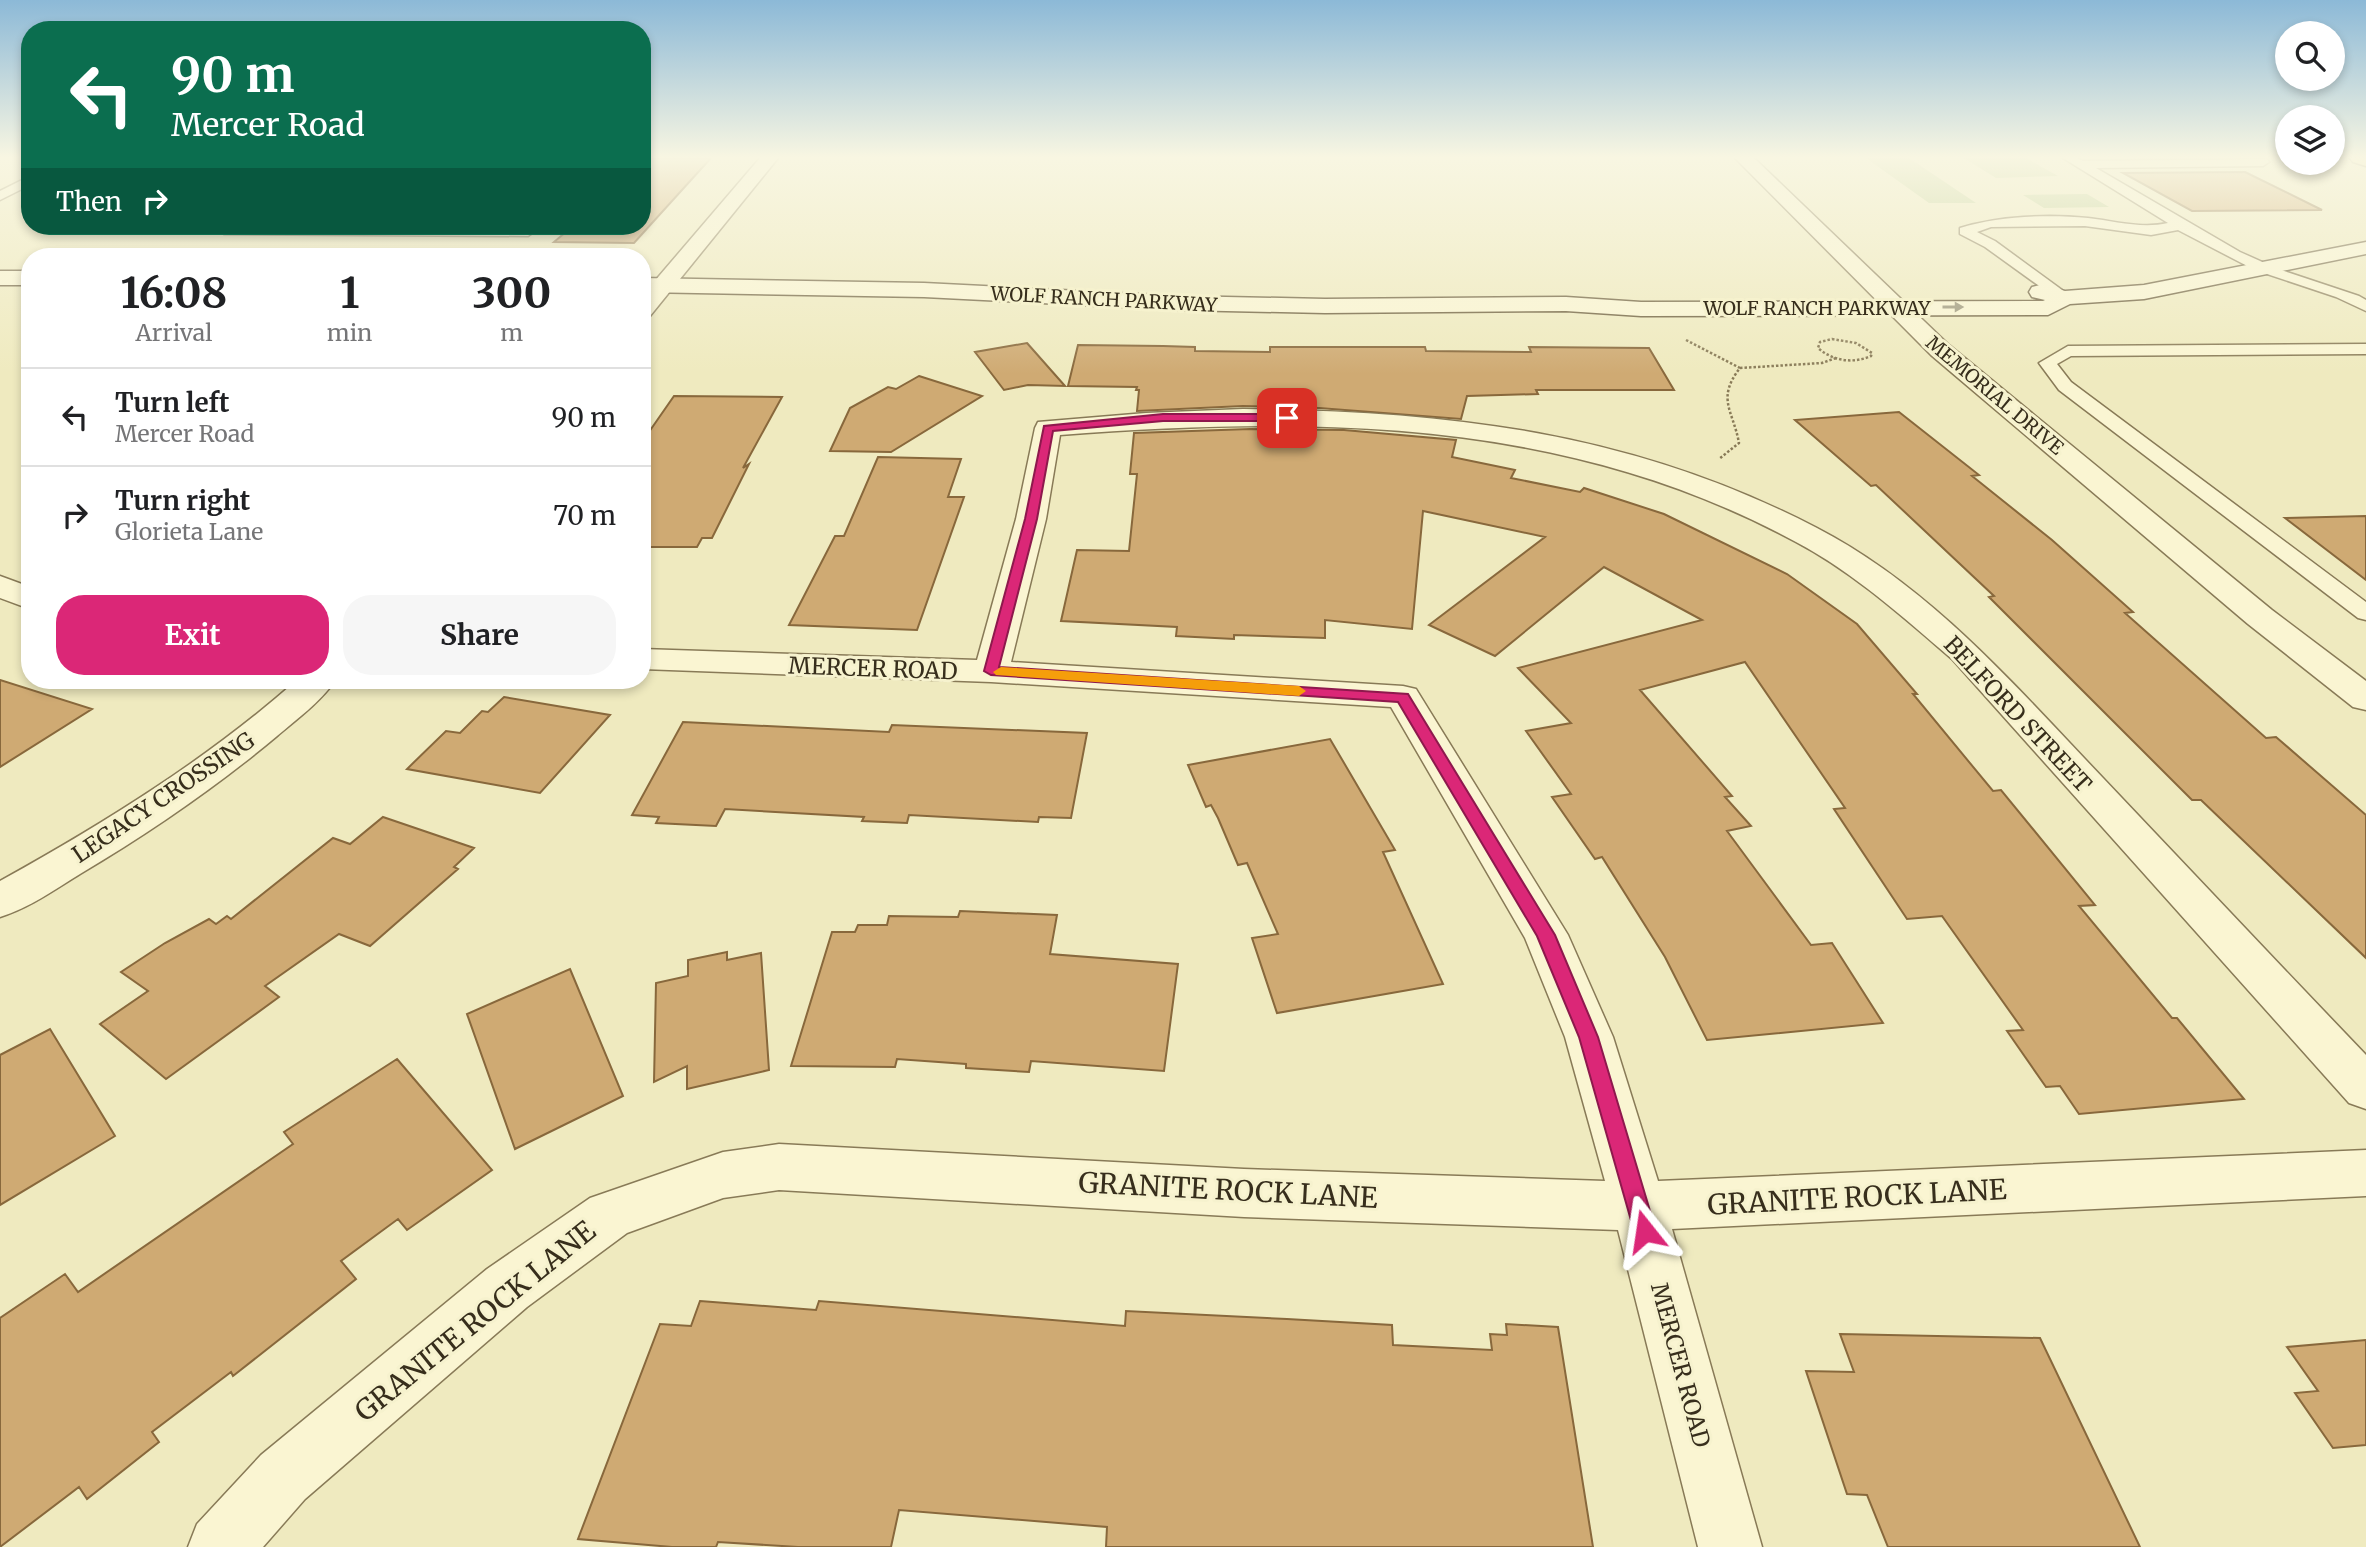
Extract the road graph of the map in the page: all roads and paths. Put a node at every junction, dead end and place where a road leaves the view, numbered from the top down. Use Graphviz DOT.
graph roads {
  1 [pos="703,230"];
  2 [pos="1818,230"];
  3 [pos="1968,230"];
  4 [pos="2191,230"];
  5 [pos="2366,248"];
  6 [pos="2262,267"];
  7 [pos="2366,270"];
  8 [pos="0,278"];
  9 [pos="21,278"];
  10 [pos="653,285"];
  11 [pos="1877,288"];
  12 [pos="2065,298"];
  13 [pos="1566,304"];
  14 [pos="2366,306"];
  15 [pos="1895,307"];
  16 [pos="1683,339"];
  17 [pos="2366,349"];
  18 [pos="1836,358"];
  19 [pos="1740,368"];
  20 [pos="1713,463"];
  21 [pos="0,586"];
  22 [pos="21,595"];
  23 [pos="2366,613"];
  24 [pos="651,659"];
  25 [pos="991,671"];
  26 [pos="309,689"];
  27 [pos="2366,699"];
  28 [pos="0,901"];
  29 [pos="2366,1088"];
  30 [pos="2366,1173"];
  31 [pos="1639,1206"];
  32 [pos="220,1547"];
  33 [pos="1730,1547"];
  1 -- 10 [label="street"];
  2 -- 11 [label="street, MEMORIAL DRIVE"];
  3 -- 12 [label="lane"];
  4 -- 6 [label="lane"];
  5 -- 6 [label="street, WOLF RANCH PARKWAY"];
  6 -- 7 [label="street, WOLF RANCH PARKWAY"];
  6 -- 12 [label="street, WOLF RANCH PARKWAY"];
  6 -- 14 [label="lane"];
  8 -- 9 [label="street"];
  10 -- 13 [label="street, WOLF RANCH PARKWAY"];
  11 -- 12 [label="street, WOLF RANCH PARKWAY"];
  11 -- 13 [label="street, WOLF RANCH PARKWAY"];
  11 -- 15 [label="street, MEMORIAL DRIVE"];
  15 -- 12 [label="street, WOLF RANCH PARKWAY, one-way"];
  13 -- 15 [label="street, WOLF RANCH PARKWAY"];
  15 -- 27 [label="street, MEMORIAL DRIVE"];
  16 -- 19 [label="path"];
  17 -- 23 [label="lane"];
  18 -- 18 [label="path"];
  18 -- 19 [label="path"];
  19 -- 20 [label="path"];
  21 -- 22 [label="street"];
  24 -- 25 [label="street, MERCER ROAD"];
  25 -- 29 [label="street, BELFORD STREET"];
  25 -- 31 [label="street, MERCER ROAD"];
  26 -- 28 [label="street, LEGACY CROSSING"];
  30 -- 31 [label="street, GRANITE ROCK LANE"];
  31 -- 32 [label="street, GRANITE ROCK LANE"];
  31 -- 33 [label="street, MERCER ROAD"];
}
